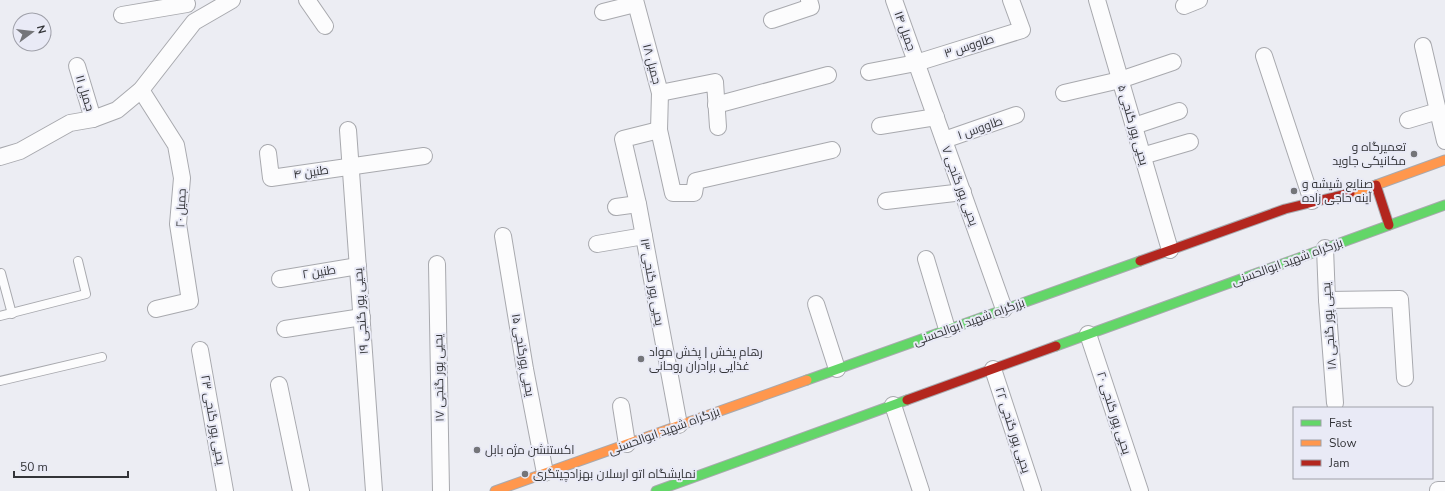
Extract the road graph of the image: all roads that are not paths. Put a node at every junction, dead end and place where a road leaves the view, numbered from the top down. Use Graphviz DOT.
graph roads {
  1 [pos="232,0"];
  2 [pos="307,0"];
  3 [pos="809,0"];
  4 [pos="894,0"];
  5 [pos="1011,0"];
  6 [pos="1097,0"];
  7 [pos="1199,0"];
  8 [pos="186,2"];
  9 [pos="635,2"];
  10 [pos="1184,6"];
  11 [pos="603,12"];
  12 [pos="122,15"];
  13 [pos="772,20"];
  14 [pos="194,22"];
  15 [pos="325,26"];
  16 [pos="1423,46"];
  17 [pos="1264,56"];
  18 [pos="1173,62"];
  19 [pos="916,63"];
  20 [pos="77,66"];
  21 [pos="869,72"];
  22 [pos="828,75"];
  23 [pos="1120,80"];
  24 [pos="141,90"];
  25 [pos="660,93"];
  26 [pos="1064,93"];
  27 [pos="716,105"];
  28 [pos="1179,111"];
  29 [pos="1438,111"];
  30 [pos="1016,115"];
  31 [pos="936,117"];
  32 [pos="93,119"];
  33 [pos="1408,120"];
  34 [pos="880,126"];
  35 [pos="1134,126"];
  36 [pos="718,127"];
  37 [pos="348,130"];
  38 [pos="659,130"];
  39 [pos="944,140"];
  40 [pos="1445,141"];
  41 [pos="1190,142"];
  42 [pos="832,150"];
  43 [pos="268,153"];
  44 [pos="424,156"];
  45 [pos="1142,156"];
  46 [pos="0,157"];
  47 [pos="1445,160"];
  48 [pos="351,166"];
  49 [pos="1376,185"];
  50 [pos="963,192"];
  51 [pos="886,201"];
  52 [pos="1312,201"];
  53 [pos="638,204"];
  54 [pos="1445,205"];
  55 [pos="616,207"];
  56 [pos="1389,225"];
  57 [pos="503,236"];
  58 [pos="644,236"];
  59 [pos="597,244"];
  60 [pos="1325,248"];
  61 [pos="1170,250"];
  62 [pos="926,259"];
  63 [pos="78,261"];
  64 [pos="437,264"];
  65 [pos="358,266"];
  66 [pos="1,273"];
  67 [pos="280,279"];
  68 [pos="1327,300"];
  69 [pos="816,304"];
  70 [pos="156,309"];
  71 [pos="1004,309"];
  72 [pos="12,314"];
  73 [pos="0,316"];
  74 [pos="362,317"];
  75 [pos="284,329"];
  76 [pos="947,329"];
  77 [pos="1088,334"];
  78 [pos="200,350"];
  79 [pos="102,357"];
  80 [pos="837,369"];
  81 [pos="993,369"];
  82 [pos="1405,378"];
  83 [pos="0,381"];
  84 [pos="279,385"];
  85 [pos="1335,403"];
  86 [pos="893,405"];
  87 [pos="621,406"];
  88 [pos="679,425"];
  89 [pos="627,444"];
  90 [pos="545,473"];
  91 [pos="1438,490"];
  92 [pos="1445,490"];
  93 [pos="226,491"];
  94 [pos="301,491"];
  95 [pos="374,491"];
  96 [pos="441,491"];
  97 [pos="495,491"];
  98 [pos="656,491"];
  99 [pos="921,491"];
  100 [pos="1033,491"];
  101 [pos="1140,491"];
  1 -- 14 [label="street"];
  2 -- 15 [label="street"];
  3 -- 13 [label="street"];
  4 -- 19 [label="street, جمیل ۱۴"];
  5 -- 19 [label="street, طاووس ۳"];
  6 -- 23 [label="street, یحیی پور گنجی ۵"];
  7 -- 10 [label="street"];
  8 -- 12 [label="street"];
  8 -- 14 [label="street"];
  9 -- 11 [label="street"];
  9 -- 25 [label="street, جمیل ۱۸"];
  14 -- 24 [label="street"];
  16 -- 29 [label="street"];
  17 -- 52 [label="street"];
  18 -- 23 [label="street"];
  19 -- 21 [label="street, طاووس ۳"];
  19 -- 31 [label="street, یحیی پور گنجی ۷"];
  20 -- 32 [label="street, جمیل ۱۱"];
  22 -- 27 [label="street"];
  23 -- 26 [label="street"];
  23 -- 35 [label="street, یحیی پور گنجی ۵"];
  24 -- 32 [label="street"];
  24 -- 70 [label="street, جمیل ۲۰"];
  25 -- 27 [label="street"];
  25 -- 38 [label="street, جمیل ۱۸"];
  27 -- 36 [label="street"];
  28 -- 35 [label="street"];
  29 -- 33 [label="street"];
  29 -- 40 [label="street"];
  30 -- 39 [label="street, طاووس ۱"];
  31 -- 34 [label="street"];
  31 -- 39 [label="street, یحیی پور گنجی ۷"];
  32 -- 46 [label="street"];
  35 -- 45 [label="street, یحیی پور گنجی ۵"];
  37 -- 48 [label="street, یحیی پور گنجی ۱۹"];
  38 -- 42 [label="street, جمیل ۱۸"];
  38 -- 53 [label="street, یحیی پور گنجی ۱۳"];
  39 -- 50 [label="street, یحیی پور گنجی ۷"];
  41 -- 45 [label="street"];
  43 -- 48 [label="street, طنین ۴"];
  44 -- 48 [label="street, طنین ۴"];
  45 -- 61 [label="street, یحیی پور گنجی ۵"];
  47 -- 49 [label="main road, بزرگراه شهید ابوالحسنی"];
  48 -- 65 [label="street, یحیی پور گنجی ۱۹"];
  49 -- 52 [label="main road, بزرگراه شهید ابوالحسنی"];
  49 -- 56 [label="main road"];
  50 -- 51 [label="street"];
  50 -- 71 [label="street, یحیی پور گنجی ۷"];
  52 -- 61 [label="main road, بزرگراه شهید ابوالحسنی"];
  53 -- 55 [label="street"];
  53 -- 58 [label="street, یحیی پور گنجی ۱۳"];
  54 -- 56 [label="main road, بزرگراه شهید ابوالحسنی"];
  56 -- 60 [label="main road, بزرگراه شهید ابوالحسنی"];
  57 -- 90 [label="street, یحیی پورگنجی ۱۵"];
  58 -- 59 [label="street"];
  58 -- 88 [label="street, یحیی پور گنجی ۱۳"];
  60 -- 68 [label="street, یحیی پور گنجی ۱۸"];
  60 -- 77 [label="main road, بزرگراه شهید ابوالحسنی"];
  61 -- 71 [label="main road, بزرگراه شهید ابوالحسنی"];
  62 -- 76 [label="street"];
  63 -- 72 [label="lane"];
  64 -- 96 [label="street, یحیی پور گنجی ۱۷"];
  65 -- 67 [label="street, طنین ۲"];
  65 -- 74 [label="street, یحیی پور گنجی ۱۹"];
  66 -- 72 [label="lane"];
  68 -- 82 [label="street"];
  68 -- 85 [label="street, یحیی پور گنجی ۱۸"];
  69 -- 80 [label="street"];
  71 -- 76 [label="main road, بزرگراه شهید ابوالحسنی"];
  72 -- 73 [label="lane"];
  74 -- 75 [label="street"];
  74 -- 95 [label="street, یحیی پور گنجی ۱۹"];
  76 -- 80 [label="main road, بزرگراه شهید ابوالحسنی"];
  77 -- 81 [label="main road, بزرگراه شهید ابوالحسنی"];
  77 -- 101 [label="street, یحیی پور گنجی ۲۰"];
  78 -- 93 [label="street, یحیی پور گنجی ۲۳"];
  79 -- 83 [label="lane"];
  80 -- 88 [label="main road, بزرگراه شهید ابوالحسنی"];
  81 -- 86 [label="main road, بزرگراه شهید ابوالحسنی"];
  81 -- 100 [label="street, یحیی پور گنجی ۲۲"];
  84 -- 94 [label="street"];
  86 -- 98 [label="main road, بزرگراه شهید ابوالحسنی"];
  86 -- 99 [label="street"];
  87 -- 89 [label="street"];
  88 -- 89 [label="main road, بزرگراه شهید ابوالحسنی"];
  89 -- 90 [label="main road, بزرگراه شهید ابوالحسنی"];
  90 -- 97 [label="main road, بزرگراه شهید ابوالحسنی"];
  91 -- 92 [label="street"];
}
